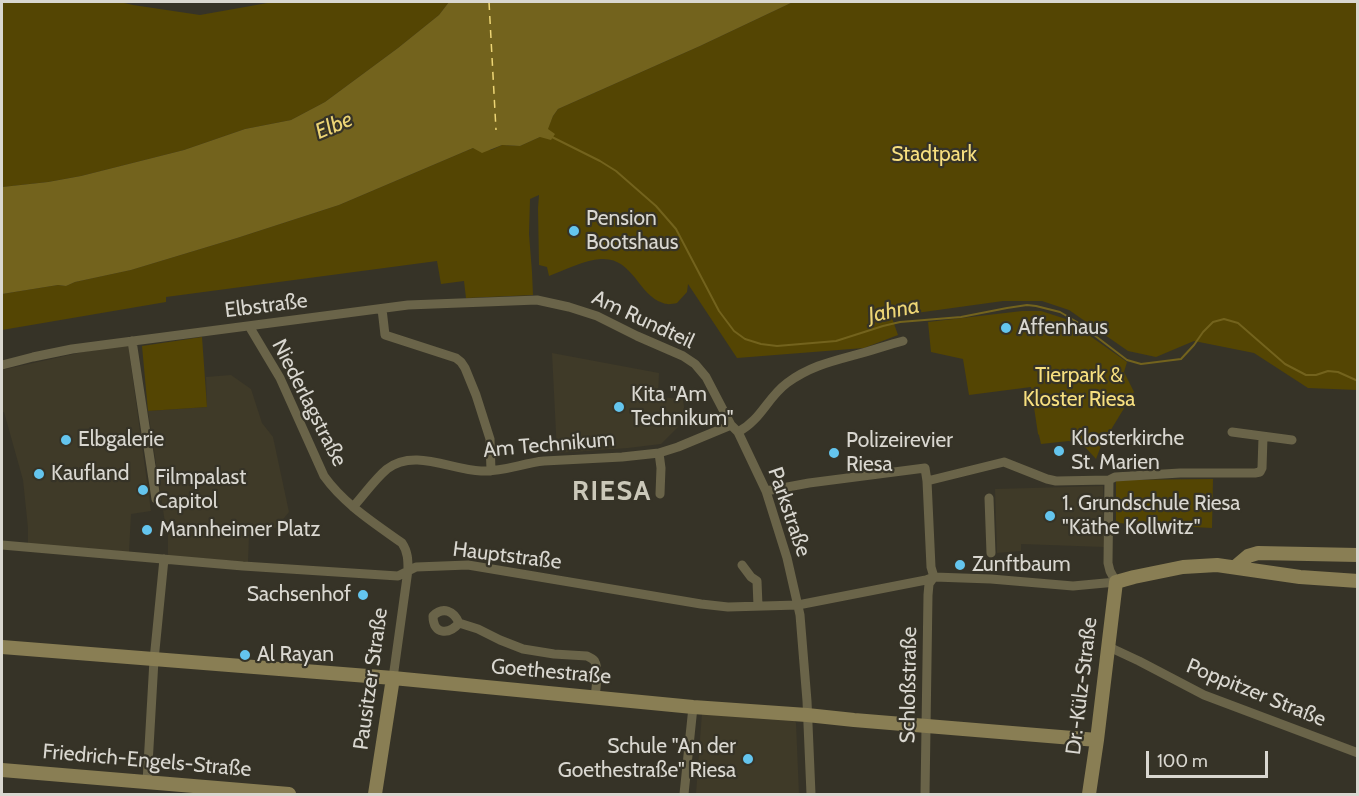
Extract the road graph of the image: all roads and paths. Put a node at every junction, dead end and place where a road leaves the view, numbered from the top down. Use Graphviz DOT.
graph roads {
  1 [pos="537,300"];
  2 [pos="382,309"];
  3 [pos="249,326"];
  4 [pos="132,341"];
  5 [pos="903,341"];
  6 [pos="2,365"];
  7 [pos="735,428"];
  8 [pos="1232,432"];
  9 [pos="1263,437"];
  10 [pos="1292,440"];
  11 [pos="659,453"];
  12 [pos="491,471"];
  13 [pos="1109,480"];
  14 [pos="927,481"];
  15 [pos="766,491"];
  16 [pos="660,494"];
  17 [pos="989,498"];
  18 [pos="156,499"];
  19 [pos="353,507"];
  20 [pos="2,544"];
  21 [pos="991,553"];
  22 [pos="1358,555"];
  23 [pos="164,560"];
  24 [pos="742,565"];
  25 [pos="1235,567"];
  26 [pos="408,570"];
  27 [pos="934,577"];
  28 [pos="1358,581"];
  29 [pos="1116,582"];
  30 [pos="798,605"];
  31 [pos="758,606"];
  32 [pos="459,623"];
  33 [pos="2,646"];
  34 [pos="1109,647"];
  35 [pos="154,660"];
  36 [pos="393,678"];
  37 [pos="595,697"];
  38 [pos="693,706"];
  39 [pos="807,715"];
  40 [pos="926,725"];
  41 [pos="1097,740"];
  42 [pos="1358,753"];
  43 [pos="2,770"];
  44 [pos="147,782"];
  45 [pos="289,795"];
  46 [pos="375,795"];
  47 [pos="684,795"];
  48 [pos="811,795"];
  49 [pos="925,795"];
  50 [pos="1089,795"];
  1 -- 2 [label="street, Elbstraße"];
  1 -- 7 [label="street, Am Rundteil"];
  2 -- 3 [label="street, Elbstraße"];
  2 -- 12 [label="street"];
  3 -- 4 [label="street, Elbstraße"];
  3 -- 19 [label="street, Niederlagstraße"];
  4 -- 6 [label="street, Elbstraße"];
  4 -- 18 [label="street"];
  5 -- 7 [label="street"];
  7 -- 11 [label="street"];
  7 -- 15 [label="street, Parkstraße"];
  8 -- 9 [label="street"];
  9 -- 10 [label="street"];
  9 -- 13 [label="street"];
  11 -- 12 [label="street, Am Technikum"];
  11 -- 16 [label="street"];
  12 -- 19 [label="street, Am Technikum"];
  13 -- 14 [label="street"];
  13 -- 29 [label="street"];
  14 -- 15 [label="street, Schloßstraße"];
  14 -- 27 [label="street, Schloßstraße"];
  15 -- 30 [label="street, Parkstraße"];
  17 -- 21 [label="street"];
  19 -- 26 [label="street, Niederlagstraße"];
  20 -- 23 [label="street, Hauptstraße"];
  22 -- 25 [label="main road"];
  23 -- 26 [label="street, Hauptstraße"];
  23 -- 35 [label="street"];
  24 -- 31 [label="street"];
  25 -- 28 [label="main road"];
  25 -- 29 [label="main road"];
  26 -- 31 [label="street, Hauptstraße"];
  26 -- 36 [label="street, Pausitzer Straße"];
  27 -- 29 [label="street, Hauptstraße"];
  27 -- 30 [label="street, Hauptstraße"];
  27 -- 40 [label="street, Schloßstraße"];
  29 -- 34 [label="main road, Dr.-Külz-Straße"];
  30 -- 31 [label="street, Hauptstraße"];
  30 -- 39 [label="street, Parkstraße"];
  32 -- 37 [label="street"];
  33 -- 35 [label="main road, Goethestraße"];
  34 -- 41 [label="main road, Dr.-Külz-Straße"];
  34 -- 42 [label="street, Poppitzer Straße"];
  35 -- 36 [label="main road, Goethestraße"];
  35 -- 44 [label="street"];
  36 -- 37 [label="main road, Goethestraße"];
  36 -- 46 [label="main road, Pausitzer Straße"];
  37 -- 38 [label="main road, Goethestraße"];
  38 -- 39 [label="main road, Goethestraße"];
  38 -- 47 [label="street"];
  39 -- 40 [label="main road, Goethestraße"];
  39 -- 48 [label="street, Parkstraße"];
  40 -- 41 [label="main road, Goethestraße"];
  40 -- 49 [label="street, Schloßstraße"];
  41 -- 50 [label="main road, Dr.-Külz-Straße"];
  43 -- 44 [label="main road, Friedrich-Engels-Straße"];
  44 -- 45 [label="main road, Friedrich-Engels-Straße"];
}
